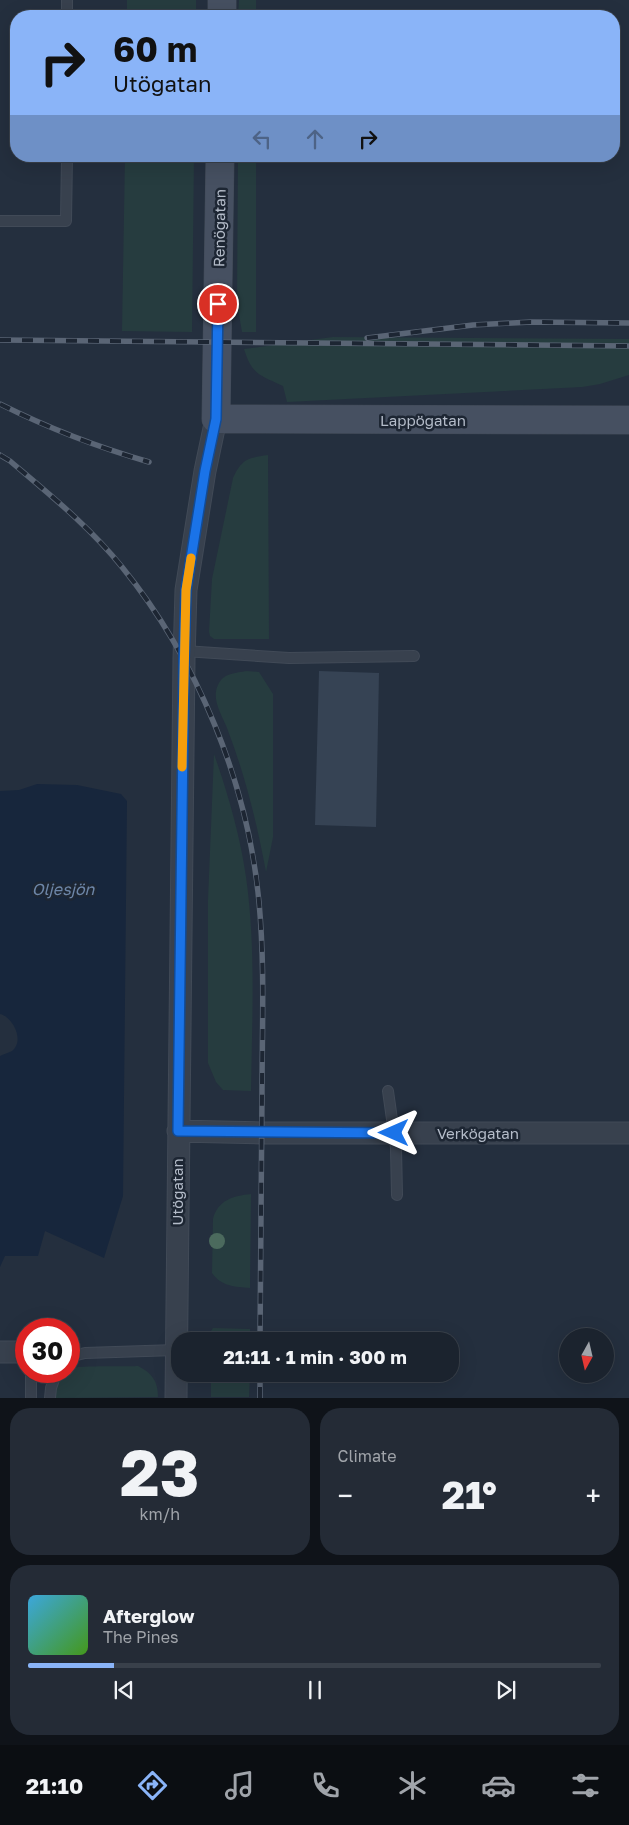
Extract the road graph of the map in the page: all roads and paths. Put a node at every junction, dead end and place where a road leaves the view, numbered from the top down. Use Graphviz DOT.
graph roads {
  1 [pos="67,162"];
  2 [pos="220,162"];
  3 [pos="0,221"];
  4 [pos="216,419"];
  5 [pos="629,420"];
  6 [pos="184,651"];
  7 [pos="414,656"];
  8 [pos="388,1092"];
  9 [pos="178,1131"];
  10 [pos="394,1133"];
  11 [pos="629,1133"];
  12 [pos="397,1195"];
  13 [pos="176,1332"];
  14 [pos="171,1350"];
  15 [pos="0,1352"];
  16 [pos="15,1352"];
  17 [pos="80,1354"];
  18 [pos="176,1382"];
  19 [pos="31,1383"];
  20 [pos="53,1383"];
  21 [pos="31,1398"];
  22 [pos="50,1398"];
  23 [pos="176,1398"];
  1 -- 3 [label="lane"];
  2 -- 4 [label="street, Renögatan"];
  4 -- 5 [label="street, Lappögatan"];
  4 -- 6 [label="street, Utögatan"];
  6 -- 7 [label="lane"];
  6 -- 9 [label="street, Utögatan"];
  8 -- 10 [label="lane"];
  9 -- 10 [label="street, Verkögatan"];
  9 -- 13 [label="street, Utögatan"];
  10 -- 11 [label="street, Verkögatan"];
  10 -- 12 [label="lane"];
  14 -- 17 [label="lane"];
  15 -- 16 [label="street"];
  18 -- 23 [label="street, Utögatan"];
  19 -- 21 [label="lane"];
  20 -- 22 [label="lane"];
}
